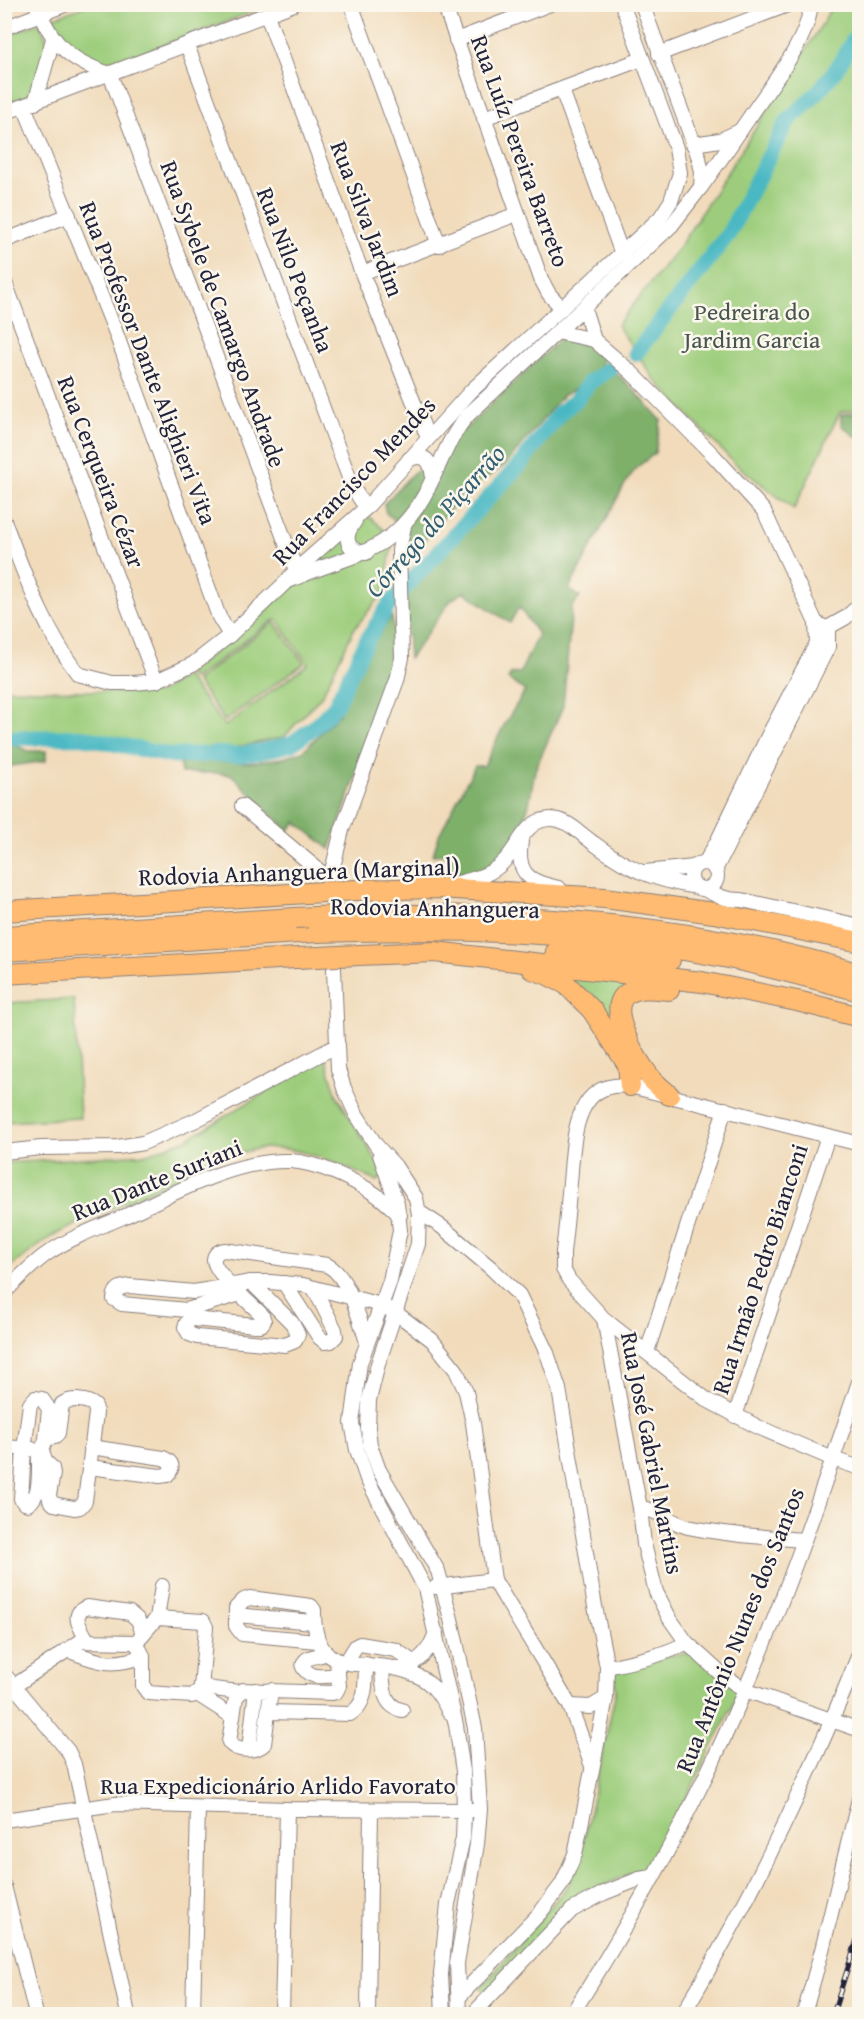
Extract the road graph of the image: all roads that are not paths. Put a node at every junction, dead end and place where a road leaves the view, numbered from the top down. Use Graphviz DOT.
graph roads {
  1 [pos="67,4"];
  2 [pos="294,4"];
  3 [pos="351,4"];
  4 [pos="444,4"];
  5 [pos="550,4"];
  6 [pos="622,4"];
  7 [pos="642,4"];
  8 [pos="790,4"];
  9 [pos="805,4"];
  10 [pos="38,9"];
  11 [pos="267,15"];
  12 [pos="4,28"];
  13 [pos="52,39"];
  14 [pos="456,40"];
  15 [pos="187,45"];
  16 [pos="659,54"];
  17 [pos="642,59"];
  18 [pos="110,75"];
  19 [pos="562,90"];
  20 [pos="30,104"];
  21 [pos="4,113"];
  22 [pos="484,118"];
  23 [pos="740,131"];
  24 [pos="693,144"];
  25 [pos="702,172"];
  26 [pos="680,173"];
  27 [pos="701,187"];
  28 [pos="518,214"];
  29 [pos="69,215"];
  30 [pos="4,241"];
  31 [pos="439,245"];
  32 [pos="622,254"];
  33 [pos="362,273"];
  34 [pos="4,280"];
  35 [pos="562,308"];
  36 [pos="584,308"];
  37 [pos="557,332"];
  38 [pos="594,340"];
  39 [pos="508,358"];
  40 [pos="518,368"];
  41 [pos="428,438"];
  42 [pos="409,459"];
  43 [pos="433,478"];
  44 [pos="366,508"];
  45 [pos="4,521"];
  46 [pos="404,524"];
  47 [pos="383,543"];
  48 [pos="399,550"];
  49 [pos="366,553"];
  50 [pos="296,570"];
  51 [pos="284,584"];
  52 [pos="860,605"];
  53 [pos="820,628"];
  54 [pos="230,635"];
  55 [pos="156,681"];
  56 [pos="242,806"];
  57 [pos="521,841"];
  58 [pos="708,870"];
  59 [pos="643,873"];
  60 [pos="438,888"];
  61 [pos="700,888"];
  62 [pos="605,898"];
  63 [pos="742,900"];
  64 [pos="4,912"];
  65 [pos="356,923"];
  66 [pos="860,926"];
  67 [pos="809,933"];
  68 [pos="4,936"];
  69 [pos="860,942"];
  70 [pos="860,950"];
  71 [pos="4,951"];
  72 [pos="435,952"];
  73 [pos="488,958"];
  74 [pos="334,969"];
  75 [pos="4,974"];
  76 [pos="860,974"];
  77 [pos="810,977"];
  78 [pos="860,991"];
  79 [pos="797,1001"];
  80 [pos="860,1017"];
  81 [pos="338,1045"];
  82 [pos="630,1086"];
  83 [pos="669,1095"];
  84 [pos="725,1109"];
  85 [pos="828,1136"];
  86 [pos="860,1144"];
  87 [pos="376,1145"];
  88 [pos="4,1152"];
  89 [pos="388,1176"];
  90 [pos="372,1192"];
  91 [pos="413,1194"];
  92 [pos="394,1196"];
  93 [pos="419,1213"];
  94 [pos="400,1215"];
  95 [pos="251,1282"];
  96 [pos="284,1283"];
  97 [pos="314,1288"];
  98 [pos="235,1290"];
  99 [pos="4,1293"];
  100 [pos="351,1298"];
  101 [pos="381,1305"];
  102 [pos="396,1313"];
  103 [pos="604,1319"];
  104 [pos="367,1342"];
  105 [pos="646,1352"];
  106 [pos="860,1378"];
  107 [pos="735,1416"];
  108 [pos="42,1446"];
  109 [pos="6,1447"];
  110 [pos="91,1447"];
  111 [pos="24,1449"];
  112 [pos="833,1459"];
  113 [pos="89,1467"];
  114 [pos="860,1468"];
  115 [pos="4,1473"];
  116 [pos="640,1508"];
  117 [pos="804,1540"];
  118 [pos="494,1580"];
  119 [pos="162,1586"];
  120 [pos="443,1587"];
  121 [pos="425,1588"];
  122 [pos="158,1618"];
  123 [pos="436,1632"];
  124 [pos="140,1638"];
  125 [pos="88,1641"];
  126 [pos="316,1641"];
  127 [pos="687,1643"];
  128 [pos="67,1650"];
  129 [pos="860,1652"];
  130 [pos="143,1656"];
  131 [pos="337,1663"];
  132 [pos="414,1663"];
  133 [pos="366,1664"];
  134 [pos="389,1667"];
  135 [pos="607,1667"];
  136 [pos="4,1674"];
  137 [pos="14,1686"];
  138 [pos="199,1689"];
  139 [pos="256,1690"];
  140 [pos="271,1690"];
  141 [pos="745,1690"];
  142 [pos="239,1692"];
  143 [pos="606,1698"];
  144 [pos="570,1706"];
  145 [pos="402,1710"];
  146 [pos="269,1712"];
  147 [pos="233,1717"];
  148 [pos="832,1719"];
  149 [pos="456,1725"];
  150 [pos="860,1730"];
  151 [pos="249,1749"];
  152 [pos="592,1766"];
  153 [pos="860,1795"];
  154 [pos="84,1807"];
  155 [pos="198,1807"];
  156 [pos="287,1809"];
  157 [pos="480,1809"];
  158 [pos="371,1810"];
  159 [pos="465,1810"];
  160 [pos="4,1820"];
  161 [pos="653,1877"];
  162 [pos="4,1886"];
  163 [pos="457,1963"];
  164 [pos="485,1969"];
  165 [pos="459,2006"];
  166 [pos="36,2014"];
  167 [pos="128,2014"];
  168 [pos="193,2014"];
  169 [pos="282,2014"];
  170 [pos="368,2014"];
  171 [pos="443,2014"];
  172 [pos="475,2014"];
  173 [pos="572,2014"];
  174 [pos="683,2014"];
  175 [pos="804,2014"];
  1 -- 10 [label="street"];
  2 -- 11 [label="street"];
  3 -- 31 [label="street"];
  4 -- 14 [label="street, Rua Luíz Pereira Barreto"];
  5 -- 14 [label="street"];
  6 -- 17 [label="street"];
  7 -- 16 [label="street"];
  8 -- 16 [label="street"];
  9 -- 23 [label="street, Rua Francisco Mendes"];
  10 -- 12 [label="street"];
  10 -- 13 [label="street"];
  11 -- 15 [label="street"];
  11 -- 33 [label="street, Rua Silva Jardim"];
  13 -- 18 [label="street"];
  13 -- 20 [label="street"];
  14 -- 22 [label="street, Rua Luíz Pereira Barreto"];
  15 -- 18 [label="street"];
  15 -- 44 [label="street, Rua Nilo Peçanha"];
  16 -- 24 [label="street"];
  17 -- 19 [label="street"];
  17 -- 26 [label="street"];
  18 -- 20 [label="street"];
  18 -- 50 [label="street, Rua Sybele de Camargo Andrade"];
  19 -- 22 [label="street"];
  19 -- 32 [label="street"];
  20 -- 21 [label="street"];
  20 -- 29 [label="street, Rua Professor Dante Alighieri Vita"];
  22 -- 28 [label="street, Rua Luíz Pereira Barreto"];
  23 -- 24 [label="street"];
  23 -- 27 [label="street, Rua Francisco Mendes"];
  24 -- 25 [label="street"];
  25 -- 26 [label="street"];
  25 -- 27 [label="street"];
  26 -- 32 [label="street, Rua Francisco Mendes"];
  27 -- 36 [label="street, Rua Francisco Mendes"];
  28 -- 31 [label="street"];
  28 -- 35 [label="street, Rua Luíz Pereira Barreto"];
  29 -- 30 [label="street"];
  29 -- 54 [label="street, Rua Professor Dante Alighieri Vita"];
  31 -- 33 [label="street"];
  32 -- 35 [label="street, Rua Francisco Mendes"];
  33 -- 41 [label="street, Rua Silva Jardim"];
  34 -- 55 [label="street, Rua Cerqueira Cézar"];
  35 -- 39 [label="street, Rua Francisco Mendes"];
  36 -- 37 [label="street, Rua Francisco Mendes"];
  36 -- 38 [label="street"];
  37 -- 38 [label="street"];
  37 -- 40 [label="street, Rua Francisco Mendes"];
  38 -- 53 [label="street"];
  39 -- 40 [label="street"];
  39 -- 41 [label="street, Rua Francisco Mendes"];
  40 -- 43 [label="street, Rua Francisco Mendes"];
  41 -- 42 [label="street, Rua Francisco Mendes"];
  42 -- 43 [label="street"];
  42 -- 44 [label="street, Rua Francisco Mendes"];
  43 -- 46 [label="street, Rua Francisco Mendes"];
  44 -- 49 [label="street"];
  44 -- 50 [label="street, Rua Francisco Mendes"];
  45 -- 55 [label="street"];
  46 -- 47 [label="street, Rua Francisco Mendes"];
  46 -- 48 [label="street"];
  47 -- 48 [label="street"];
  47 -- 49 [label="street, Rua Francisco Mendes"];
  48 -- 56 [label="street"];
  49 -- 51 [label="street, Rua Francisco Mendes"];
  50 -- 51 [label="street, Rua Francisco Mendes"];
  51 -- 54 [label="street"];
  52 -- 53 [label="street"];
  53 -- 58 [label="street"];
  54 -- 55 [label="street"];
  57 -- 59 [label="street"];
  57 -- 60 [label="street"];
  57 -- 62 [label="street"];
  58 -- 59 [label="street"];
  58 -- 61 [label="street"];
  58 -- 61 [label="street"];
  58 -- 63 [label="street"];
  59 -- 61 [label="street"];
  60 -- 62 [label="highway, Rodovia Anhanguera (Marginal)"];
  60 -- 64 [label="highway, Rodovia Anhanguera (Marginal), bridge"];
  61 -- 63 [label="street"];
  62 -- 67 [label="highway, Rodovia Anhanguera (Marginal)"];
  63 -- 66 [label="street"];
  65 -- 68 [label="highway, Rodovia Anhanguera, bridge"];
  65 -- 71 [label="highway, Rodovia Anhanguera, bridge"];
  65 -- 76 [label="highway, Rodovia Anhanguera"];
  65 -- 77 [label="highway, Rodovia Anhanguera"];
  67 -- 69 [label="highway"];
  67 -- 70 [label="highway"];
  72 -- 73 [label="highway"];
  72 -- 75 [label="highway, bridge"];
  72 -- 77 [label="highway"];
  73 -- 79 [label="highway"];
  73 -- 82 [label="highway"];
  74 -- 81 [label="street"];
  77 -- 78 [label="highway, Rodovia Anhanguera"];
  79 -- 80 [label="highway"];
  79 -- 83 [label="highway"];
  81 -- 87 [label="street"];
  81 -- 88 [label="street"];
  82 -- 83 [label="street"];
  82 -- 103 [label="street"];
  83 -- 84 [label="street"];
  84 -- 85 [label="street"];
  84 -- 105 [label="street"];
  85 -- 86 [label="street"];
  85 -- 107 [label="street, Rua Irmão Pedro Bianconi"];
  87 -- 89 [label="street"];
  87 -- 91 [label="street"];
  89 -- 90 [label="street"];
  89 -- 92 [label="street"];
  90 -- 92 [label="street, Rua Dante Suriani"];
  90 -- 94 [label="street, Rua Dante Suriani"];
  90 -- 99 [label="street, Rua Dante Suriani"];
  91 -- 92 [label="street"];
  91 -- 93 [label="street"];
  92 -- 94 [label="street"];
  93 -- 94 [label="street"];
  93 -- 102 [label="street"];
  93 -- 135 [label="street"];
  94 -- 101 [label="street"];
  95 -- 96 [label="street"];
  95 -- 98 [label="street"];
  95 -- 98 [label="street"];
  96 -- 97 [label="street"];
  96 -- 97 [label="street"];
  97 -- 100 [label="street"];
  98 -- 98 [label="street"];
  98 -- 100 [label="street"];
  100 -- 101 [label="street"];
  100 -- 104 [label="street"];
  101 -- 102 [label="street"];
  101 -- 104 [label="street"];
  102 -- 118 [label="street"];
  102 -- 120 [label="street"];
  103 -- 105 [label="street"];
  103 -- 116 [label="street, Rua José Gabriel Martins"];
  104 -- 121 [label="street"];
  105 -- 107 [label="street"];
  106 -- 112 [label="street, Rua Antônio Nunes dos Santos"];
  107 -- 112 [label="street"];
  108 -- 110 [label="street"];
  108 -- 111 [label="street"];
  108 -- 111 [label="street"];
  108 -- 111 [label="street"];
  108 -- 113 [label="street"];
  109 -- 111 [label="street"];
  109 -- 115 [label="street"];
  110 -- 113 [label="street"];
  110 -- 113 [label="street"];
  112 -- 114 [label="street"];
  112 -- 117 [label="street, Rua Antônio Nunes dos Santos"];
  116 -- 117 [label="street"];
  116 -- 127 [label="street, Rua José Gabriel Martins"];
  117 -- 141 [label="street, Rua Antônio Nunes dos Santos"];
  118 -- 120 [label="street"];
  118 -- 144 [label="street"];
  119 -- 122 [label="street"];
  120 -- 121 [label="street"];
  120 -- 157 [label="street"];
  121 -- 123 [label="street"];
  122 -- 124 [label="street"];
  122 -- 138 [label="street"];
  123 -- 132 [label="street"];
  123 -- 149 [label="street"];
  124 -- 125 [label="street"];
  124 -- 125 [label="street"];
  124 -- 130 [label="street"];
  125 -- 128 [label="street"];
  126 -- 126 [label="street"];
  126 -- 131 [label="street"];
  127 -- 135 [label="street"];
  127 -- 141 [label="street, Rua José Gabriel Martins"];
  128 -- 130 [label="street"];
  128 -- 137 [label="street"];
  129 -- 148 [label="street"];
  130 -- 138 [label="street"];
  131 -- 132 [label="street"];
  131 -- 133 [label="street"];
  131 -- 140 [label="street"];
  132 -- 134 [label="street"];
  133 -- 134 [label="street"];
  133 -- 146 [label="street"];
  134 -- 145 [label="street"];
  134 -- 149 [label="street"];
  135 -- 143 [label="street"];
  136 -- 137 [label="street"];
  137 -- 154 [label="street"];
  138 -- 142 [label="street"];
  138 -- 147 [label="street"];
  139 -- 140 [label="street"];
  139 -- 142 [label="street"];
  139 -- 151 [label="street"];
  140 -- 146 [label="street"];
  141 -- 148 [label="street, Rua José Gabriel Martins"];
  141 -- 161 [label="street, Rua Antônio Nunes dos Santos"];
  142 -- 147 [label="street"];
  143 -- 144 [label="street"];
  143 -- 152 [label="street"];
  144 -- 152 [label="street"];
  146 -- 151 [label="street"];
  147 -- 151 [label="street"];
  148 -- 150 [label="street, Rua José Gabriel Martins"];
  148 -- 174 [label="street"];
  149 -- 159 [label="street"];
  152 -- 164 [label="street"];
  153 -- 175 [label="street"];
  154 -- 155 [label="street, Rua Expedicionário Arlido Favorato"];
  154 -- 160 [label="street, Rua Expedicionário Arlido Favorato"];
  154 -- 167 [label="street"];
  155 -- 156 [label="street, Rua Expedicionário Arlido Favorato"];
  155 -- 168 [label="street"];
  156 -- 158 [label="street, Rua Expedicionário Arlido Favorato"];
  156 -- 169 [label="street"];
  157 -- 159 [label="street, Rua Expedicionário Arlido Favorato"];
  157 -- 163 [label="street"];
  158 -- 159 [label="street, Rua Expedicionário Arlido Favorato"];
  158 -- 170 [label="street"];
  159 -- 171 [label="street"];
  161 -- 172 [label="street"];
  161 -- 173 [label="street, Rua Antônio Nunes dos Santos"];
  162 -- 166 [label="street"];
  163 -- 164 [label="street"];
  163 -- 165 [label="street"];
  164 -- 165 [label="street"];
  165 -- 171 [label="street"];
  165 -- 172 [label="street"];
}
